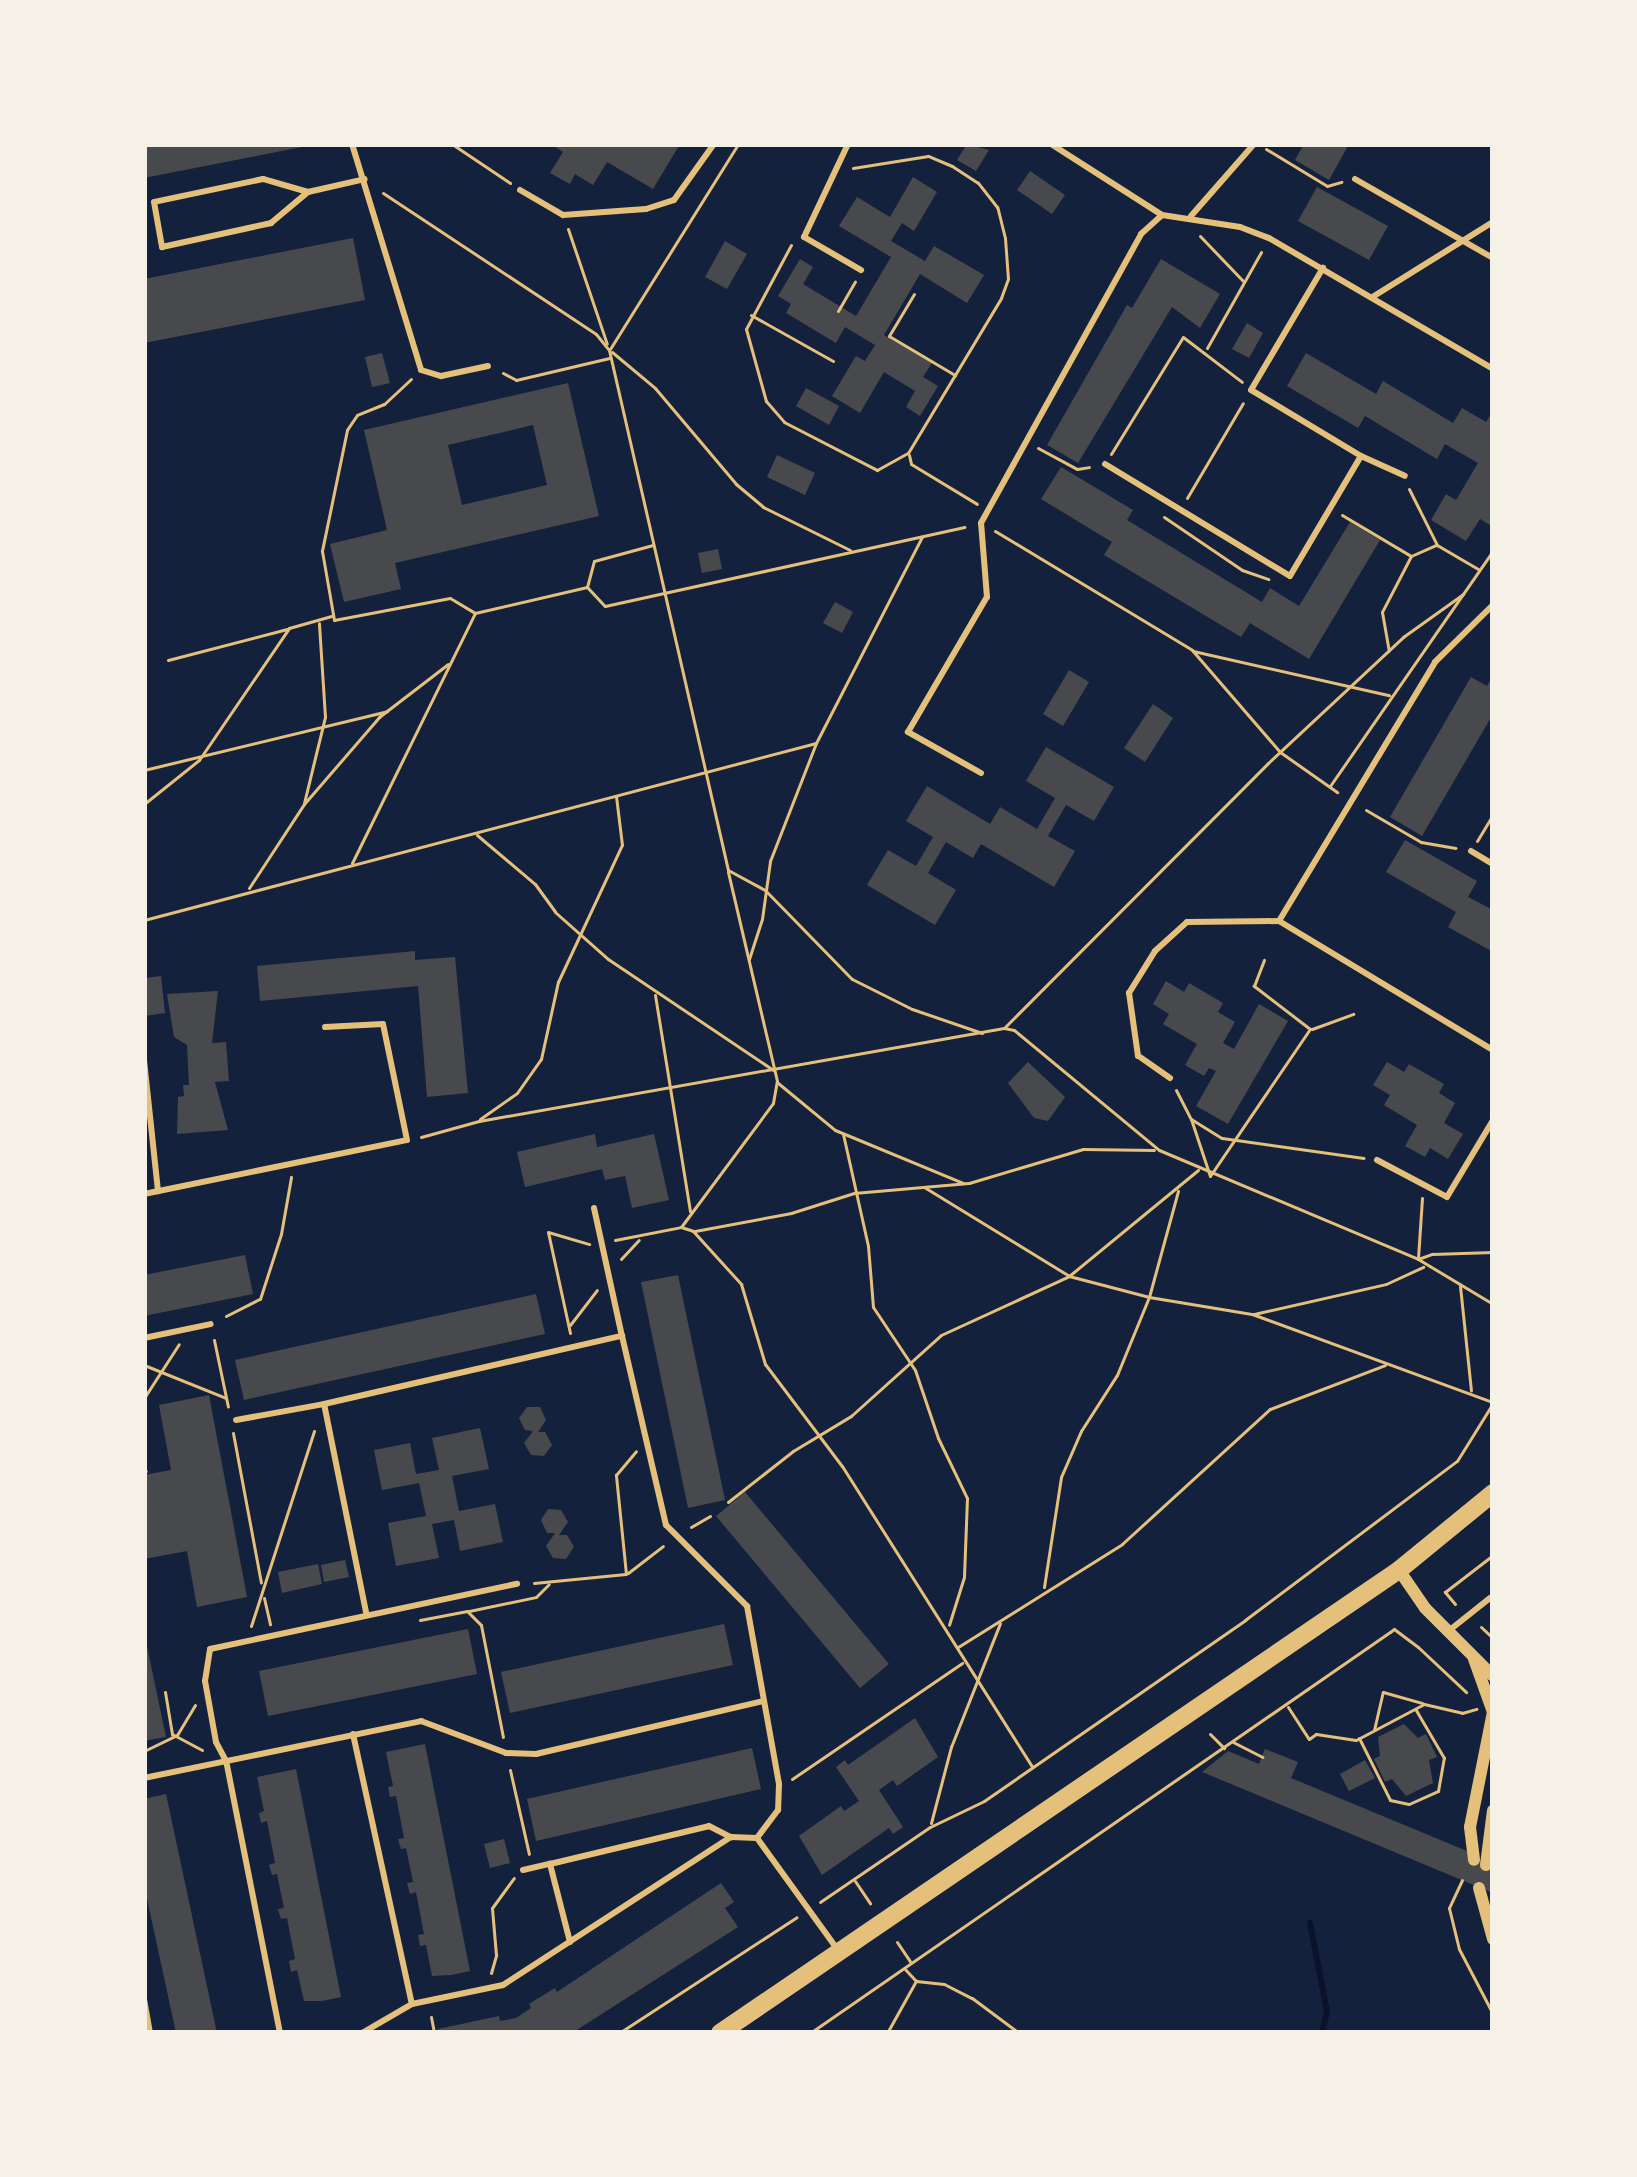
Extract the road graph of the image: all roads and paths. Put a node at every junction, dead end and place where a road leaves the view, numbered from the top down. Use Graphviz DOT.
graph roads {
  1 [pos="352,144"];
  2 [pos="452,144"];
  3 [pos="714,144"];
  4 [pos="738,144"];
  5 [pos="848,144"];
  6 [pos="1051,144"];
  7 [pos="1256,144"];
  8 [pos="840,168"];
  9 [pos="365,178"];
  10 [pos="1355,179"];
  11 [pos="520,190"];
  12 [pos="308,192"];
  13 [pos="563,215"];
  14 [pos="1162,215"];
  15 [pos="1191,216"];
  16 [pos="1493,222"];
  17 [pos="1269,238"];
  18 [pos="796,240"];
  19 [pos="1462,241"];
  20 [pos="1493,258"];
  21 [pos="1323,268"];
  22 [pos="861,270"];
  23 [pos="1244,283"];
  24 [pos="914,294"];
  25 [pos="1374,296"];
  26 [pos="838,311"];
  27 [pos="750,314"];
  28 [pos="609,350"];
  29 [pos="1206,350"];
  30 [pos="611,358"];
  31 [pos="833,361"];
  32 [pos="488,366"];
  33 [pos="1493,369"];
  34 [pos="421,370"];
  35 [pos="956,376"];
  36 [pos="1251,390"];
  37 [pos="1026,442"];
  38 [pos="908,453"];
  39 [pos="1361,456"];
  40 [pos="1105,464"];
  41 [pos="1405,476"];
  42 [pos="1180,510"];
  43 [pos="1329,510"];
  44 [pos="988,512"];
  45 [pos="981,523"];
  46 [pos="922,536"];
  47 [pos="655,545"];
  48 [pos="1437,545"];
  49 [pos="852,551"];
  50 [pos="1493,551"];
  51 [pos="1411,556"];
  52 [pos="1480,570"];
  53 [pos="587,586"];
  54 [pos="665,593"];
  55 [pos="1463,594"];
  56 [pos="1493,605"];
  57 [pos="475,613"];
  58 [pos="333,616"];
  59 [pos="319,621"];
  60 [pos="289,628"];
  61 [pos="1192,650"];
  62 [pos="1389,650"];
  63 [pos="168,660"];
  64 [pos="450,662"];
  65 [pos="1353,686"];
  66 [pos="1392,696"];
  67 [pos="1411,701"];
  68 [pos="387,710"];
  69 [pos="323,724"];
  70 [pos="816,743"];
  71 [pos="1280,752"];
  72 [pos="202,755"];
  73 [pos="144,770"];
  74 [pos="981,772"];
  75 [pos="706,774"];
  76 [pos="1329,787"];
  77 [pos="616,796"];
  78 [pos="1351,801"];
  79 [pos="144,804"];
  80 [pos="304,804"];
  81 [pos="1493,814"];
  82 [pos="476,832"];
  83 [pos="1471,851"];
  84 [pos="351,865"];
  85 [pos="1493,865"];
  86 [pos="728,870"];
  87 [pos="248,889"];
  88 [pos="765,890"];
  89 [pos="144,920"];
  90 [pos="1280,921"];
  91 [pos="584,936"];
  92 [pos="748,960"];
  93 [pos="1264,960"];
  94 [pos="655,993"];
  95 [pos="1353,1015"];
  96 [pos="325,1027"];
  97 [pos="1004,1028"];
  98 [pos="1310,1029"];
  99 [pos="983,1034"];
  100 [pos="1493,1050"];
  101 [pos="144,1060"];
  102 [pos="774,1071"];
  103 [pos="1170,1078"];
  104 [pos="777,1082"];
  105 [pos="672,1088"];
  106 [pos="1191,1119"];
  107 [pos="479,1120"];
  108 [pos="1493,1120"];
  109 [pos="843,1134"];
  110 [pos="407,1140"];
  111 [pos="1237,1140"];
  112 [pos="1159,1150"];
  113 [pos="1377,1160"];
  114 [pos="293,1163"];
  115 [pos="1198,1170"];
  116 [pos="1210,1176"];
  117 [pos="963,1183"];
  118 [pos="1423,1184"];
  119 [pos="924,1187"];
  120 [pos="1179,1190"];
  121 [pos="158,1191"];
  122 [pos="854,1193"];
  123 [pos="144,1194"];
  124 [pos="594,1208"];
  125 [pos="690,1213"];
  126 [pos="681,1227"];
  127 [pos="693,1231"];
  128 [pos="602,1242"];
  129 [pos="1493,1252"];
  130 [pos="1418,1259"];
  131 [pos="1426,1265"];
  132 [pos="1069,1276"];
  133 [pos="1460,1285"];
  134 [pos="1148,1297"];
  135 [pos="1493,1304"];
  136 [pos="1252,1314"];
  137 [pos="211,1324"];
  138 [pos="190,1328"];
  139 [pos="622,1336"];
  140 [pos="144,1338"];
  141 [pos="573,1348"];
  142 [pos="909,1358"];
  143 [pos="1388,1364"];
  144 [pos="144,1365"];
  145 [pos="160,1371"];
  146 [pos="1472,1394"];
  147 [pos="144,1398"];
  148 [pos="226,1398"];
  149 [pos="1493,1402"];
  150 [pos="324,1404"];
  151 [pos="1485,1410"];
  152 [pos="1493,1414"];
  153 [pos="236,1420"];
  154 [pos="819,1436"];
  155 [pos="645,1441"];
  156 [pos="1493,1492"];
  157 [pos="728,1502"];
  158 [pos="1493,1555"];
  159 [pos="1399,1570"];
  160 [pos="517,1584"];
  161 [pos="262,1590"];
  162 [pos="1044,1590"];
  163 [pos="1490,1598"];
  164 [pos="1457,1606"];
  165 [pos="366,1612"];
  166 [pos="1000,1621"];
  167 [pos="406,1623"];
  168 [pos="1477,1624"];
  169 [pos="948,1629"];
  170 [pos="1448,1631"];
  171 [pos="272,1634"];
  172 [pos="1493,1638"];
  173 [pos="245,1639"];
  174 [pos="956,1648"];
  175 [pos="1474,1659"];
  176 [pos="963,1662"];
  177 [pos="1493,1676"];
  178 [pos="206,1681"];
  179 [pos="975,1685"];
  180 [pos="165,1692"];
  181 [pos="763,1701"];
  182 [pos="1286,1704"];
  183 [pos="1424,1704"];
  184 [pos="1415,1708"];
  185 [pos="1478,1708"];
  186 [pos="1479,1724"];
  187 [pos="1374,1730"];
  188 [pos="353,1734"];
  189 [pos="1210,1734"];
  190 [pos="175,1736"];
  191 [pos="1359,1738"];
  192 [pos="1233,1742"];
  193 [pos="1226,1749"];
  194 [pos="144,1751"];
  195 [pos="506,1753"];
  196 [pos="1262,1757"];
  197 [pos="226,1761"];
  198 [pos="1033,1768"];
  199 [pos="144,1778"];
  200 [pos="779,1784"];
  201 [pos="1493,1810"];
  202 [pos="930,1827"];
  203 [pos="731,1838"];
  204 [pos="757,1838"];
  205 [pos="550,1864"];
  206 [pos="528,1869"];
  207 [pos="854,1880"];
  208 [pos="1462,1880"];
  209 [pos="1479,1888"];
  210 [pos="870,1903"];
  211 [pos="811,1908"];
  212 [pos="1493,1939"];
  213 [pos="570,1942"];
  214 [pos="897,1942"];
  215 [pos="839,1952"];
  216 [pos="911,1963"];
  217 [pos="904,1967"];
  218 [pos="916,1981"];
  219 [pos="485,1992"];
  220 [pos="144,1999"];
  221 [pos="428,2002"];
  222 [pos="412,2004"];
  223 [pos="1493,2014"];
  224 [pos="150,2033"];
  225 [pos="280,2033"];
  226 [pos="362,2033"];
  227 [pos="434,2033"];
  228 [pos="619,2033"];
  229 [pos="720,2033"];
  230 [pos="810,2033"];
  231 [pos="887,2033"];
  232 [pos="1018,2033"];
  1 -- 9 [label="lane"];
  2 -- 11 [label="path"];
  3 -- 13 [label="lane"];
  4 -- 28 [label="path"];
  5 -- 8 [label="lane"];
  6 -- 14 [label="lane"];
  7 -- 10 [label="path"];
  7 -- 15 [label="lane"];
  8 -- 22 [label="lane"];
  8 -- 35 [label="path"];
  9 -- 12 [label="lane"];
  9 -- 28 [label="path"];
  9 -- 34 [label="lane"];
  10 -- 19 [label="lane"];
  11 -- 13 [label="lane"];
  12 -- 12 [label="lane"];
  13 -- 28 [label="path"];
  14 -- 15 [label="lane"];
  14 -- 37 [label="lane"];
  15 -- 17 [label="lane"];
  15 -- 23 [label="path"];
  16 -- 19 [label="lane"];
  17 -- 21 [label="lane"];
  17 -- 23 [label="path"];
  18 -- 27 [label="path"];
  19 -- 20 [label="lane"];
  19 -- 25 [label="lane"];
  21 -- 25 [label="lane"];
  21 -- 36 [label="lane"];
  22 -- 26 [label="path"];
  23 -- 29 [label="path"];
  24 -- 35 [label="path"];
  25 -- 33 [label="lane"];
  27 -- 31 [label="path"];
  27 -- 38 [label="path"];
  28 -- 30 [label="path"];
  28 -- 49 [label="path"];
  29 -- 36 [label="path"];
  29 -- 40 [label="path"];
  30 -- 32 [label="path"];
  30 -- 47 [label="path"];
  32 -- 34 [label="lane"];
  34 -- 58 [label="path"];
  35 -- 38 [label="path"];
  36 -- 39 [label="lane"];
  36 -- 42 [label="path"];
  37 -- 40 [label="path"];
  37 -- 44 [label="lane"];
  38 -- 44 [label="path"];
  39 -- 41 [label="lane"];
  39 -- 43 [label="lane"];
  40 -- 42 [label="lane"];
  41 -- 48 [label="path"];
  42 -- 43 [label="lane"];
  43 -- 51 [label="path"];
  44 -- 45 [label="lane"];
  45 -- 46 [label="path"];
  45 -- 61 [label="path"];
  45 -- 74 [label="lane"];
  46 -- 49 [label="path"];
  46 -- 70 [label="path"];
  47 -- 53 [label="path"];
  47 -- 54 [label="path"];
  48 -- 51 [label="path"];
  48 -- 52 [label="path"];
  49 -- 54 [label="path"];
  50 -- 52 [label="path"];
  51 -- 62 [label="path"];
  52 -- 55 [label="path"];
  53 -- 54 [label="path"];
  53 -- 57 [label="path"];
  54 -- 75 [label="path"];
  55 -- 62 [label="path"];
  55 -- 66 [label="path"];
  56 -- 67 [label="lane"];
  57 -- 58 [label="path"];
  57 -- 64 [label="path"];
  58 -- 59 [label="path"];
  59 -- 60 [label="path"];
  59 -- 69 [label="path"];
  60 -- 63 [label="path"];
  60 -- 72 [label="path"];
  61 -- 65 [label="path"];
  61 -- 71 [label="path"];
  62 -- 65 [label="path"];
  64 -- 68 [label="path"];
  64 -- 84 [label="path"];
  65 -- 66 [label="path"];
  65 -- 71 [label="path"];
  66 -- 67 [label="path"];
  66 -- 76 [label="path"];
  67 -- 78 [label="lane"];
  68 -- 69 [label="path"];
  68 -- 80 [label="path"];
  69 -- 72 [label="path"];
  69 -- 80 [label="path"];
  70 -- 75 [label="path"];
  70 -- 88 [label="path"];
  71 -- 76 [label="path"];
  71 -- 97 [label="path"];
  72 -- 73 [label="path"];
  72 -- 79 [label="path"];
  75 -- 77 [label="path"];
  75 -- 86 [label="path"];
  76 -- 78 [label="path"];
  77 -- 82 [label="path"];
  77 -- 91 [label="path"];
  78 -- 83 [label="path"];
  78 -- 90 [label="lane"];
  80 -- 87 [label="path"];
  81 -- 83 [label="path"];
  82 -- 84 [label="path"];
  82 -- 91 [label="path"];
  83 -- 85 [label="lane"];
  84 -- 87 [label="path"];
  86 -- 88 [label="path"];
  86 -- 92 [label="path"];
  87 -- 89 [label="path"];
  88 -- 92 [label="path"];
  88 -- 99 [label="path"];
  90 -- 100 [label="lane"];
  90 -- 103 [label="lane"];
  91 -- 94 [label="path"];
  91 -- 107 [label="path"];
  92 -- 102 [label="path"];
  93 -- 98 [label="path"];
  94 -- 102 [label="path"];
  94 -- 105 [label="path"];
  95 -- 98 [label="path"];
  96 -- 110 [label="lane"];
  97 -- 99 [label="path"];
  97 -- 112 [label="path"];
  98 -- 111 [label="path"];
  99 -- 102 [label="path"];
  101 -- 121 [label="lane"];
  102 -- 104 [label="path"];
  102 -- 105 [label="path"];
  103 -- 106 [label="path"];
  104 -- 109 [label="path"];
  104 -- 125 [label="path"];
  105 -- 107 [label="path"];
  105 -- 125 [label="path"];
  106 -- 111 [label="path"];
  106 -- 116 [label="path"];
  107 -- 110 [label="path"];
  108 -- 118 [label="lane"];
  109 -- 117 [label="path"];
  109 -- 122 [label="path"];
  110 -- 114 [label="lane"];
  111 -- 113 [label="path"];
  111 -- 116 [label="path"];
  112 -- 115 [label="path"];
  112 -- 117 [label="path"];
  113 -- 118 [label="lane"];
  114 -- 121 [label="lane"];
  114 -- 137 [label="path"];
  115 -- 116 [label="path"];
  115 -- 120 [label="path"];
  116 -- 130 [label="path"];
  117 -- 119 [label="path"];
  118 -- 130 [label="path"];
  119 -- 122 [label="path"];
  119 -- 132 [label="path"];
  120 -- 132 [label="path"];
  120 -- 134 [label="path"];
  121 -- 123 [label="lane"];
  122 -- 127 [label="path"];
  122 -- 142 [label="path"];
  124 -- 128 [label="lane"];
  125 -- 126 [label="path"];
  126 -- 127 [label="path"];
  126 -- 128 [label="path"];
  127 -- 154 [label="path"];
  128 -- 139 [label="lane"];
  128 -- 141 [label="path"];
  129 -- 130 [label="path"];
  130 -- 131 [label="path"];
  131 -- 133 [label="path"];
  131 -- 136 [label="path"];
  132 -- 134 [label="path"];
  132 -- 142 [label="path"];
  133 -- 135 [label="path"];
  133 -- 146 [label="path"];
  134 -- 136 [label="path"];
  134 -- 162 [label="path"];
  136 -- 143 [label="path"];
  137 -- 138 [label="lane"];
  137 -- 148 [label="path"];
  138 -- 140 [label="lane"];
  138 -- 145 [label="path"];
  139 -- 141 [label="lane"];
  139 -- 155 [label="lane"];
  141 -- 150 [label="lane"];
  142 -- 154 [label="path"];
  142 -- 169 [label="path"];
  143 -- 146 [label="path"];
  143 -- 162 [label="path"];
  144 -- 145 [label="path"];
  145 -- 147 [label="path"];
  145 -- 148 [label="path"];
  146 -- 149 [label="path"];
  148 -- 161 [label="path"];
  149 -- 151 [label="path"];
  150 -- 153 [label="lane"];
  150 -- 161 [label="path"];
  150 -- 165 [label="lane"];
  151 -- 152 [label="path"];
  151 -- 198 [label="path"];
  154 -- 157 [label="path"];
  154 -- 169 [label="path"];
  155 -- 160 [label="path"];
  155 -- 181 [label="lane"];
  156 -- 159 [label="main road"];
  158 -- 164 [label="path"];
  159 -- 170 [label="street"];
  159 -- 215 [label="main road"];
  160 -- 165 [label="lane"];
  161 -- 171 [label="path"];
  161 -- 173 [label="path"];
  162 -- 166 [label="path"];
  163 -- 170 [label="lane"];
  165 -- 171 [label="lane"];
  166 -- 174 [label="path"];
  166 -- 179 [label="path"];
  167 -- 195 [label="path"];
  168 -- 172 [label="path"];
  169 -- 174 [label="path"];
  170 -- 175 [label="street"];
  171 -- 173 [label="lane"];
  173 -- 178 [label="lane"];
  174 -- 176 [label="path"];
  175 -- 177 [label="street"];
  175 -- 201 [label="street"];
  176 -- 179 [label="path"];
  176 -- 200 [label="path"];
  178 -- 190 [label="path"];
  178 -- 197 [label="lane"];
  179 -- 198 [label="path"];
  179 -- 202 [label="path"];
  180 -- 190 [label="path"];
  181 -- 195 [label="lane"];
  181 -- 200 [label="lane"];
  182 -- 185 [label="path"];
  182 -- 191 [label="path"];
  182 -- 192 [label="path"];
  183 -- 184 [label="path"];
  183 -- 185 [label="path"];
  183 -- 187 [label="path"];
  184 -- 187 [label="path"];
  184 -- 191 [label="path"];
  185 -- 186 [label="path"];
  187 -- 191 [label="path"];
  188 -- 195 [label="lane"];
  188 -- 197 [label="lane"];
  188 -- 222 [label="lane"];
  189 -- 193 [label="path"];
  190 -- 194 [label="path"];
  190 -- 197 [label="path"];
  192 -- 193 [label="path"];
  192 -- 196 [label="path"];
  193 -- 216 [label="path"];
  195 -- 206 [label="path"];
  197 -- 199 [label="lane"];
  197 -- 225 [label="lane"];
  198 -- 202 [label="path"];
  200 -- 204 [label="lane"];
  202 -- 207 [label="path"];
  203 -- 204 [label="lane"];
  203 -- 205 [label="lane"];
  203 -- 213 [label="lane"];
  204 -- 211 [label="lane"];
  205 -- 206 [label="lane"];
  205 -- 213 [label="lane"];
  206 -- 219 [label="path"];
  207 -- 210 [label="path"];
  207 -- 211 [label="path"];
  208 -- 223 [label="path"];
  209 -- 212 [label="street"];
  211 -- 215 [label="lane"];
  211 -- 228 [label="path"];
  213 -- 219 [label="lane"];
  214 -- 216 [label="path"];
  215 -- 229 [label="main road"];
  216 -- 217 [label="path"];
  217 -- 218 [label="path"];
  217 -- 230 [label="path"];
  218 -- 231 [label="path"];
  218 -- 232 [label="path"];
  219 -- 221 [label="lane"];
  220 -- 224 [label="lane"];
  221 -- 222 [label="lane"];
  221 -- 227 [label="path"];
  222 -- 226 [label="lane"];
}
